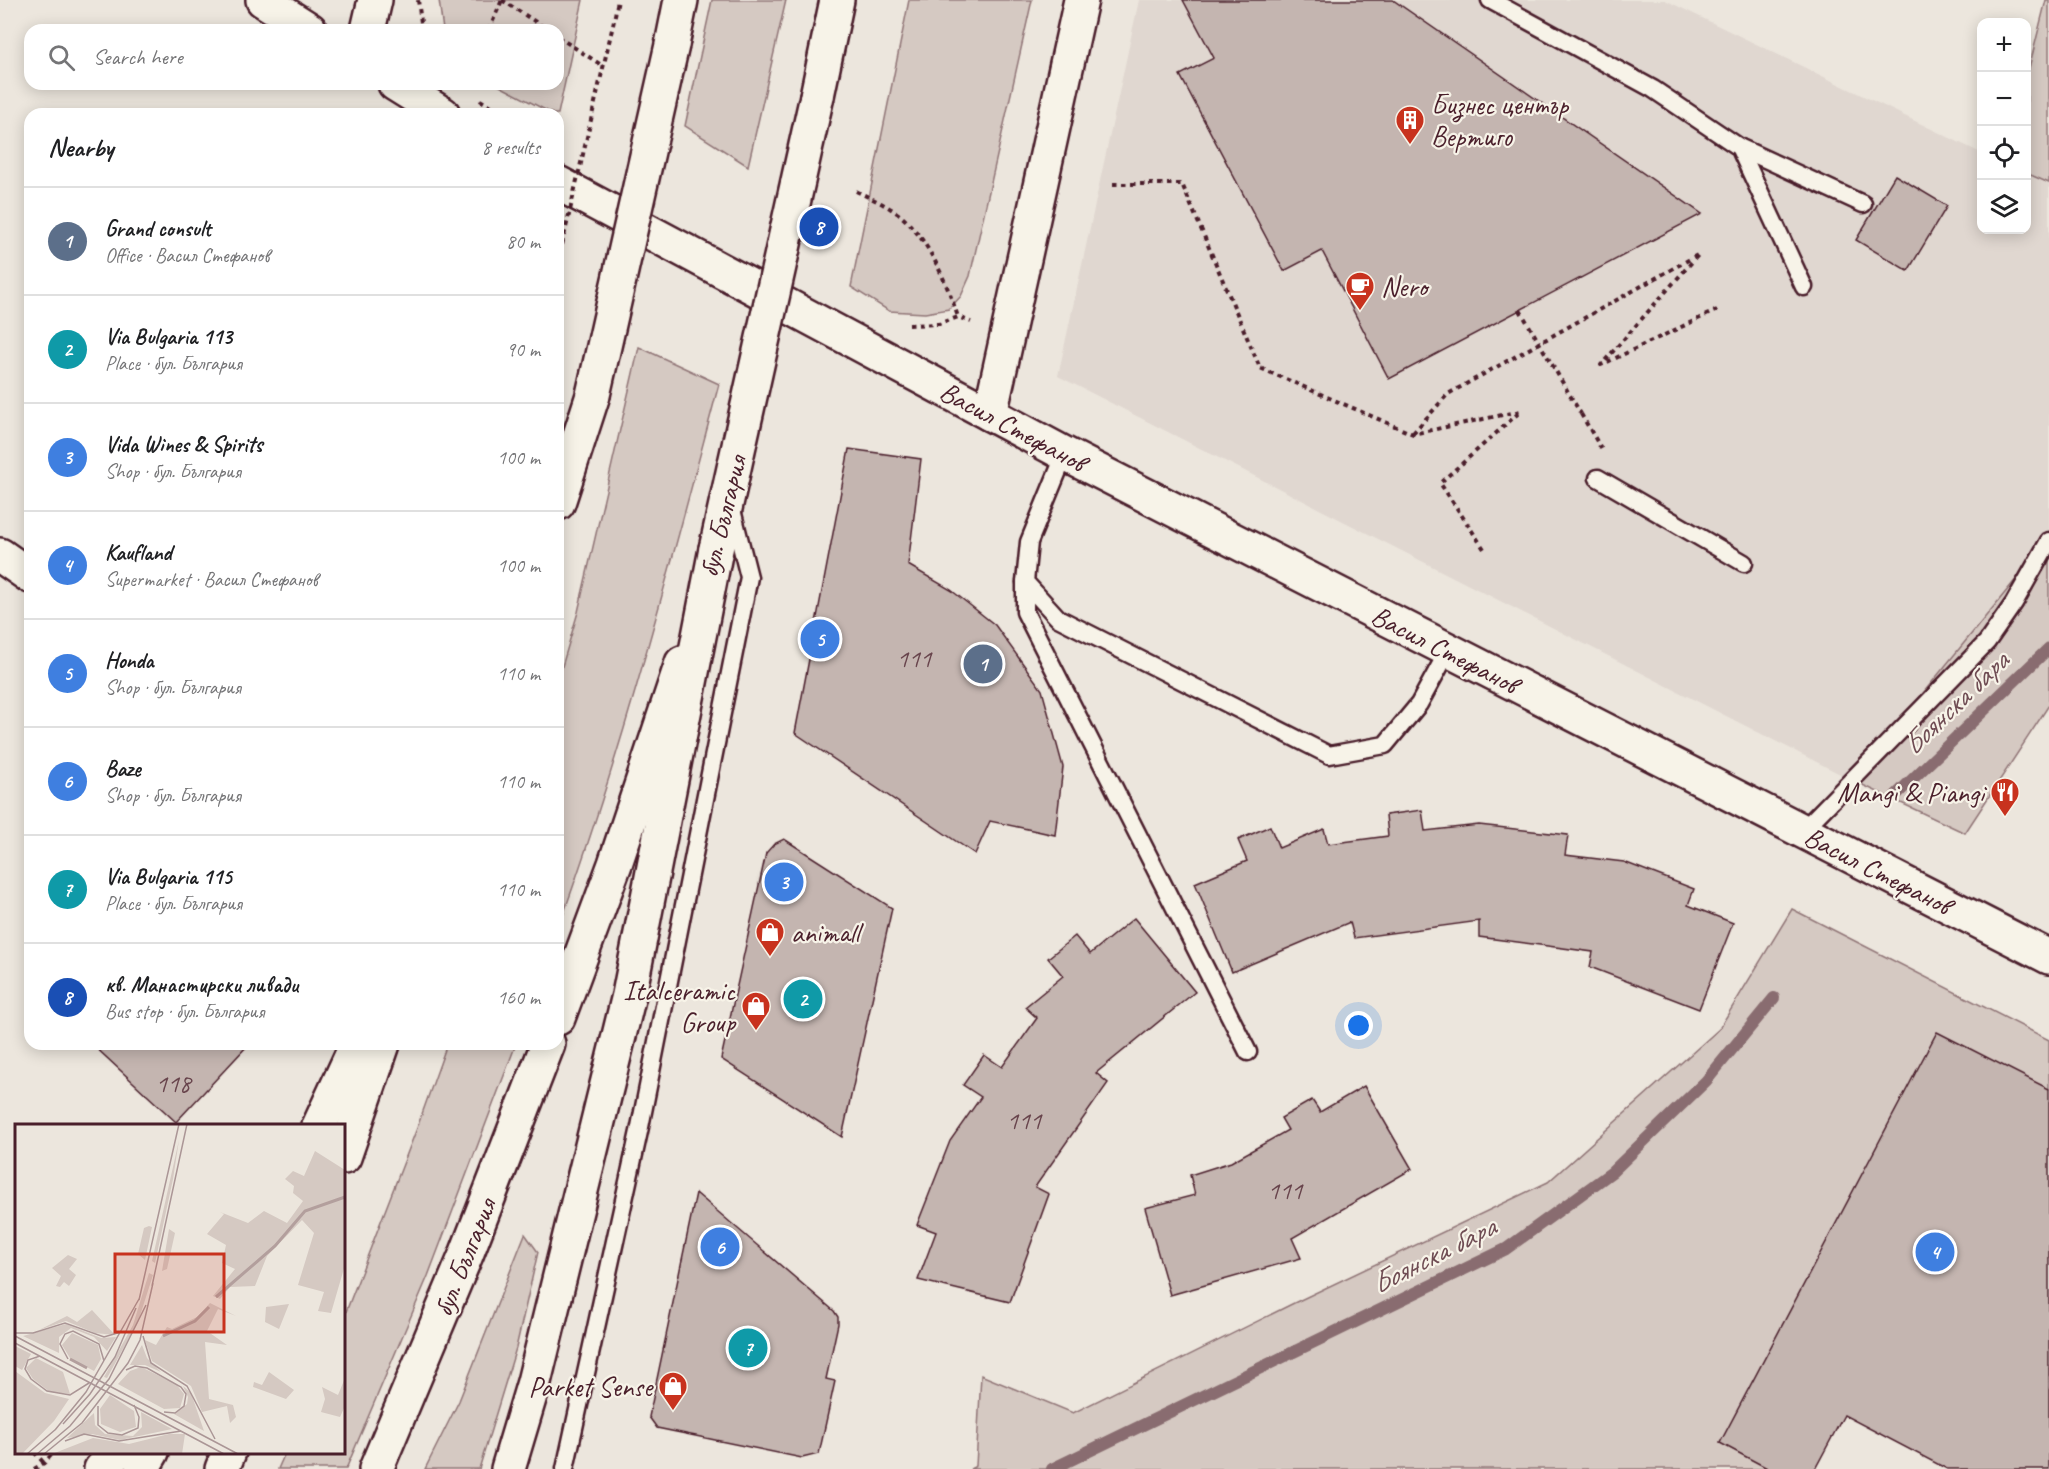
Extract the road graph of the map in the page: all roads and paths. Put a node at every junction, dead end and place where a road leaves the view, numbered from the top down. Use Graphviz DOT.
graph roads {
  1 [pos="263,0"];
  2 [pos="375,0"];
  3 [pos="418,0"];
  4 [pos="502,0"];
  5 [pos="618,0"];
  6 [pos="681,0"];
  7 [pos="837,0"];
  8 [pos="1081,0"];
  9 [pos="1491,0"];
  10 [pos="298,17"];
  11 [pos="369,24"];
  12 [pos="421,24"];
  13 [pos="492,24"];
  14 [pos="539,24"];
  15 [pos="564,41"];
  16 [pos="603,66"];
  17 [pos="405,90"];
  18 [pos="433,108"];
  19 [pos="1738,147"];
  20 [pos="1113,184"];
  21 [pos="564,186"];
  22 [pos="856,190"];
  23 [pos="1863,204"];
  24 [pos="564,236"];
  25 [pos="1804,287"];
  26 [pos="1520,310"];
  27 [pos="1717,310"];
  28 [pos="958,317"];
  29 [pos="990,414"];
  30 [pos="1413,434"];
  31 [pos="1065,454"];
  32 [pos="1607,460"];
  33 [pos="1598,478"];
  34 [pos="564,484"];
  35 [pos="728,494"];
  36 [pos="2049,541"];
  37 [pos="716,549"];
  38 [pos="1486,552"];
  39 [pos="0,555"];
  40 [pos="1744,563"];
  41 [pos="24,572"];
  42 [pos="1025,582"];
  43 [pos="1448,651"];
  44 [pos="1802,831"];
  45 [pos="2049,957"];
  46 [pos="564,1002"];
  47 [pos="354,1050"];
  48 [pos="381,1050"];
  49 [pos="546,1050"];
  50 [pos="1248,1052"];
  51 [pos="319,1124"];
  52 [pos="345,1153"];
  53 [pos="534,1382"];
  54 [pos="36,1454"];
  55 [pos="52,1454"];
  56 [pos="115,1454"];
  57 [pos="151,1454"];
  58 [pos="228,1454"];
  59 [pos="44,1463"];
  60 [pos="34,1469"];
  61 [pos="101,1469"];
  62 [pos="142,1469"];
  63 [pos="222,1469"];
  64 [pos="376,1469"];
  65 [pos="508,1469"];
  66 [pos="531,1469"];
  67 [pos="565,1469"];
  1 -- 10 [label="main road"];
  2 -- 11 [label="main road"];
  3 -- 12 [label="path"];
  4 -- 13 [label="path"];
  4 -- 14 [label="path"];
  5 -- 16 [label="path, bridge"];
  6 -- 34 [label="main road, bridge"];
  7 -- 35 [label="main road, бул. България, bridge"];
  8 -- 29 [label="main road"];
  9 -- 19 [label="lane"];
  15 -- 16 [label="path"];
  16 -- 24 [label="path, bridge"];
  17 -- 18 [label="main road"];
  19 -- 23 [label="lane"];
  19 -- 25 [label="lane"];
  20 -- 30 [label="path"];
  21 -- 29 [label="main road, Васил Стефанов"];
  22 -- 28 [label="path"];
  26 -- 32 [label="path, bridge"];
  27 -- 30 [label="path"];
  29 -- 31 [label="main road, Васил Стефанов"];
  30 -- 38 [label="path"];
  31 -- 42 [label="lane"];
  31 -- 43 [label="main road, Васил Стефанов"];
  33 -- 40 [label="lane"];
  35 -- 37 [label="main road, бул. България"];
  35 -- 67 [label="lane"];
  36 -- 44 [label="lane"];
  37 -- 46 [label="main road, бул. България"];
  37 -- 53 [label="main road"];
  39 -- 41 [label="main road"];
  42 -- 43 [label="lane"];
  42 -- 50 [label="lane"];
  43 -- 44 [label="main road, Васил Стефанов"];
  44 -- 45 [label="main road, Васил Стефанов"];
  47 -- 51 [label="main road"];
  48 -- 52 [label="main road"];
  49 -- 64 [label="main road, бул. България"];
  53 -- 65 [label="main road"];
  53 -- 66 [label="main road"];
  54 -- 59 [label="path"];
  55 -- 59 [label="path"];
  56 -- 61 [label="main road"];
  57 -- 62 [label="main road"];
  58 -- 63 [label="main road"];
  59 -- 60 [label="path"];
}
